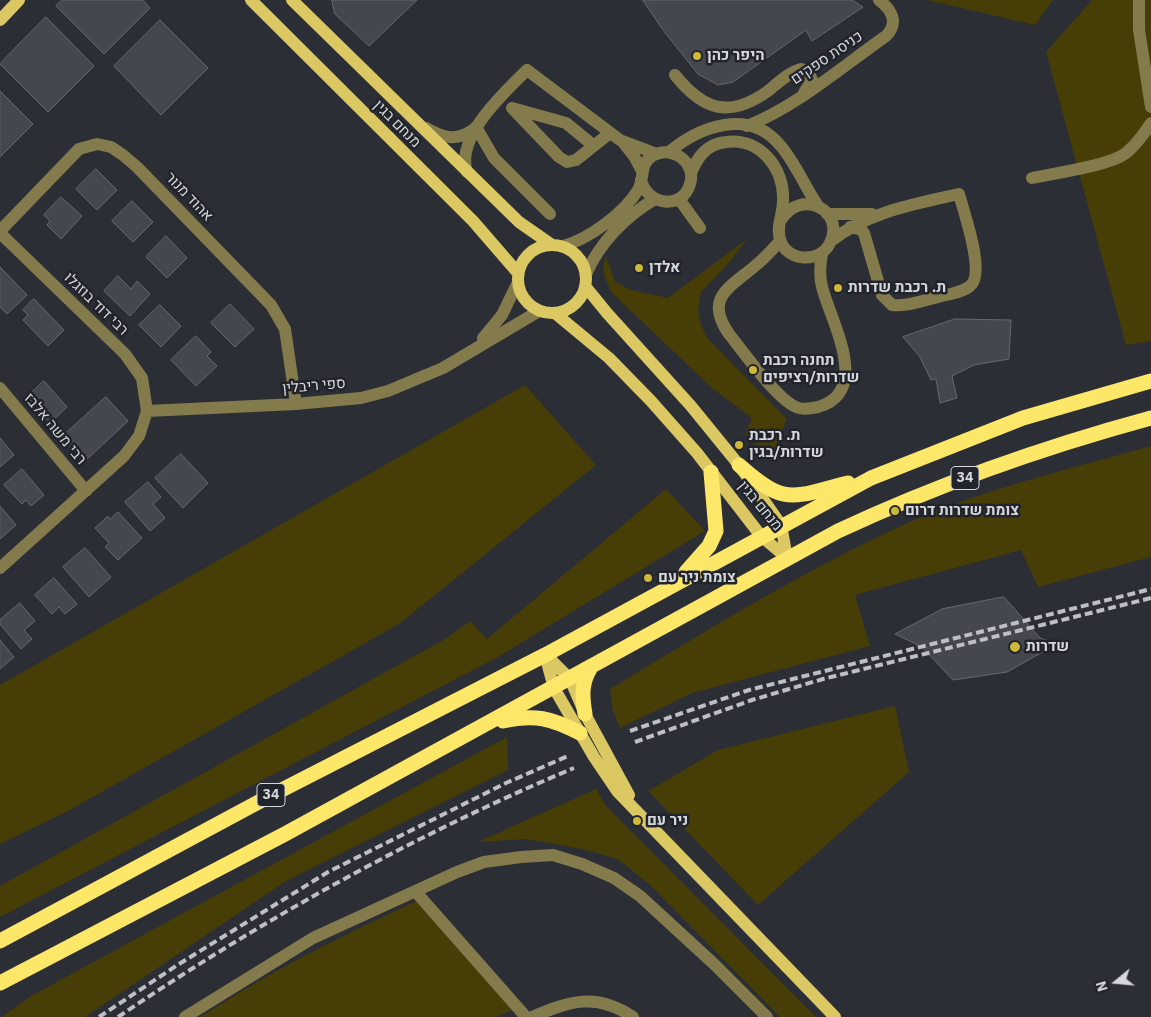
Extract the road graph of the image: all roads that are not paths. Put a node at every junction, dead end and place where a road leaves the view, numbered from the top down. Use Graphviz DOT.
graph roads {
  1 [pos="19,0"];
  2 [pos="251,0"];
  3 [pos="292,0"];
  4 [pos="880,0"];
  5 [pos="1139,0"];
  6 [pos="302,6"];
  7 [pos="0,20"];
  8 [pos="674,75"];
  9 [pos="804,94"];
  10 [pos="495,105"];
  11 [pos="1151,107"];
  12 [pos="513,109"];
  13 [pos="1151,123"];
  14 [pos="421,126"];
  15 [pos="747,126"];
  16 [pos="476,127"];
  17 [pos="615,136"];
  18 [pos="594,146"];
  19 [pos="663,153"];
  20 [pos="467,172"];
  21 [pos="691,173"];
  22 [pos="642,176"];
  23 [pos="1032,178"];
  24 [pos="655,199"];
  25 [pos="679,199"];
  26 [pos="822,210"];
  27 [pos="550,214"];
  28 [pos="877,214"];
  29 [pos="780,220"];
  30 [pos="700,228"];
  31 [pos="850,228"];
  32 [pos="0,232"];
  33 [pos="780,241"];
  34 [pos="831,241"];
  35 [pos="558,246"];
  36 [pos="822,253"];
  37 [pos="518,278"];
  38 [pos="586,280"];
  39 [pos="539,311"];
  40 [pos="556,314"];
  41 [pos="473,350"];
  42 [pos="1151,381"];
  43 [pos="0,388"];
  44 [pos="296,404"];
  45 [pos="147,411"];
  46 [pos="1151,418"];
  47 [pos="739,465"];
  48 [pos="711,472"];
  49 [pos="871,478"];
  50 [pos="86,491"];
  51 [pos="781,525"];
  52 [pos="761,536"];
  53 [pos="787,558"];
  54 [pos="0,568"];
  55 [pos="677,582"];
  56 [pos="545,654"];
  57 [pos="591,667"];
  58 [pos="570,679"];
  59 [pos="554,688"];
  60 [pos="584,714"];
  61 [pos="486,724"];
  62 [pos="580,733"];
  63 [pos="655,831"];
  64 [pos="415,891"];
  65 [pos="0,941"];
  66 [pos="0,983"];
  67 [pos="185,1017"];
  68 [pos="526,1017"];
  69 [pos="532,1017"];
  70 [pos="633,1017"];
  71 [pos="767,1017"];
  72 [pos="835,1017"];
  1 -- 7 [label="main road"];
  2 -- 37 [label="main road, מנחם בגין"];
  3 -- 6 [label="main road, מנחם בגין"];
  4 -- 9 [label="street, כניסת ספקים"];
  5 -- 11 [label="street"];
  6 -- 14 [label="main road, מנחם בגין"];
  8 -- 9 [label="street"];
  9 -- 15 [label="street, כניסת ספקים"];
  10 -- 12 [label="street"];
  10 -- 16 [label="street"];
  10 -- 17 [label="street"];
  12 -- 18 [label="street"];
  12 -- 18 [label="street"];
  13 -- 23 [label="street"];
  14 -- 16 [label="street"];
  14 -- 20 [label="main road, מנחם בגין"];
  15 -- 19 [label="street"];
  15 -- 26 [label="street"];
  16 -- 20 [label="street"];
  16 -- 27 [label="street"];
  17 -- 18 [label="street"];
  17 -- 19 [label="street"];
  17 -- 22 [label="street"];
  19 -- 21 [label="street"];
  19 -- 22 [label="street"];
  20 -- 35 [label="main road, מנחם בגין"];
  21 -- 25 [label="street"];
  21 -- 29 [label="street"];
  22 -- 24 [label="street"];
  22 -- 35 [label="street"];
  24 -- 25 [label="street"];
  24 -- 38 [label="street"];
  25 -- 30 [label="street"];
  26 -- 28 [label="street"];
  26 -- 29 [label="street"];
  26 -- 34 [label="street"];
  28 -- 31 [label="street"];
  28 -- 31 [label="street"];
  29 -- 33 [label="street"];
  31 -- 34 [label="street"];
  32 -- 44 [label="street, אהוד מנור"];
  32 -- 45 [label="street, רבי דוד בוזגלו"];
  33 -- 36 [label="street"];
  33 -- 36 [label="street"];
  34 -- 36 [label="street"];
  35 -- 37 [label="main road"];
  35 -- 38 [label="main road"];
  37 -- 39 [label="main road"];
  37 -- 41 [label="street, ספי ריבלין"];
  38 -- 40 [label="main road"];
  38 -- 47 [label="main road, מנחם בגין"];
  39 -- 40 [label="main road"];
  39 -- 41 [label="street, ספי ריבלין"];
  40 -- 48 [label="main road, מנחם בגין"];
  41 -- 44 [label="street, ספי ריבלין"];
  42 -- 49 [label="highway, 34"];
  43 -- 50 [label="street, רבי משה אלבז"];
  44 -- 45 [label="street, ספי ריבלין"];
  45 -- 50 [label="street"];
  46 -- 53 [label="highway, 34"];
  47 -- 49 [label="highway"];
  47 -- 51 [label="main road, מנחם בגין"];
  48 -- 52 [label="main road, מנחם בגין"];
  48 -- 55 [label="highway"];
  49 -- 51 [label="highway, 34"];
  50 -- 54 [label="street"];
  51 -- 52 [label="highway, 34"];
  51 -- 53 [label="main road, מנחם בגין"];
  52 -- 53 [label="main road, מנחם בגין"];
  52 -- 55 [label="highway, 34"];
  53 -- 57 [label="highway, 34"];
  55 -- 56 [label="highway, 34"];
  56 -- 58 [label="main road"];
  56 -- 59 [label="main road"];
  56 -- 65 [label="highway, 34"];
  57 -- 58 [label="highway, 34"];
  57 -- 60 [label="highway"];
  58 -- 59 [label="highway, 34"];
  58 -- 60 [label="main road"];
  59 -- 61 [label="highway, 34"];
  59 -- 62 [label="main road"];
  60 -- 63 [label="main road"];
  61 -- 62 [label="highway"];
  61 -- 66 [label="highway, 34"];
  62 -- 63 [label="main road"];
  63 -- 72 [label="main road"];
  64 -- 67 [label="street"];
  64 -- 68 [label="street"];
  64 -- 71 [label="street"];
  69 -- 70 [label="street"];
}
